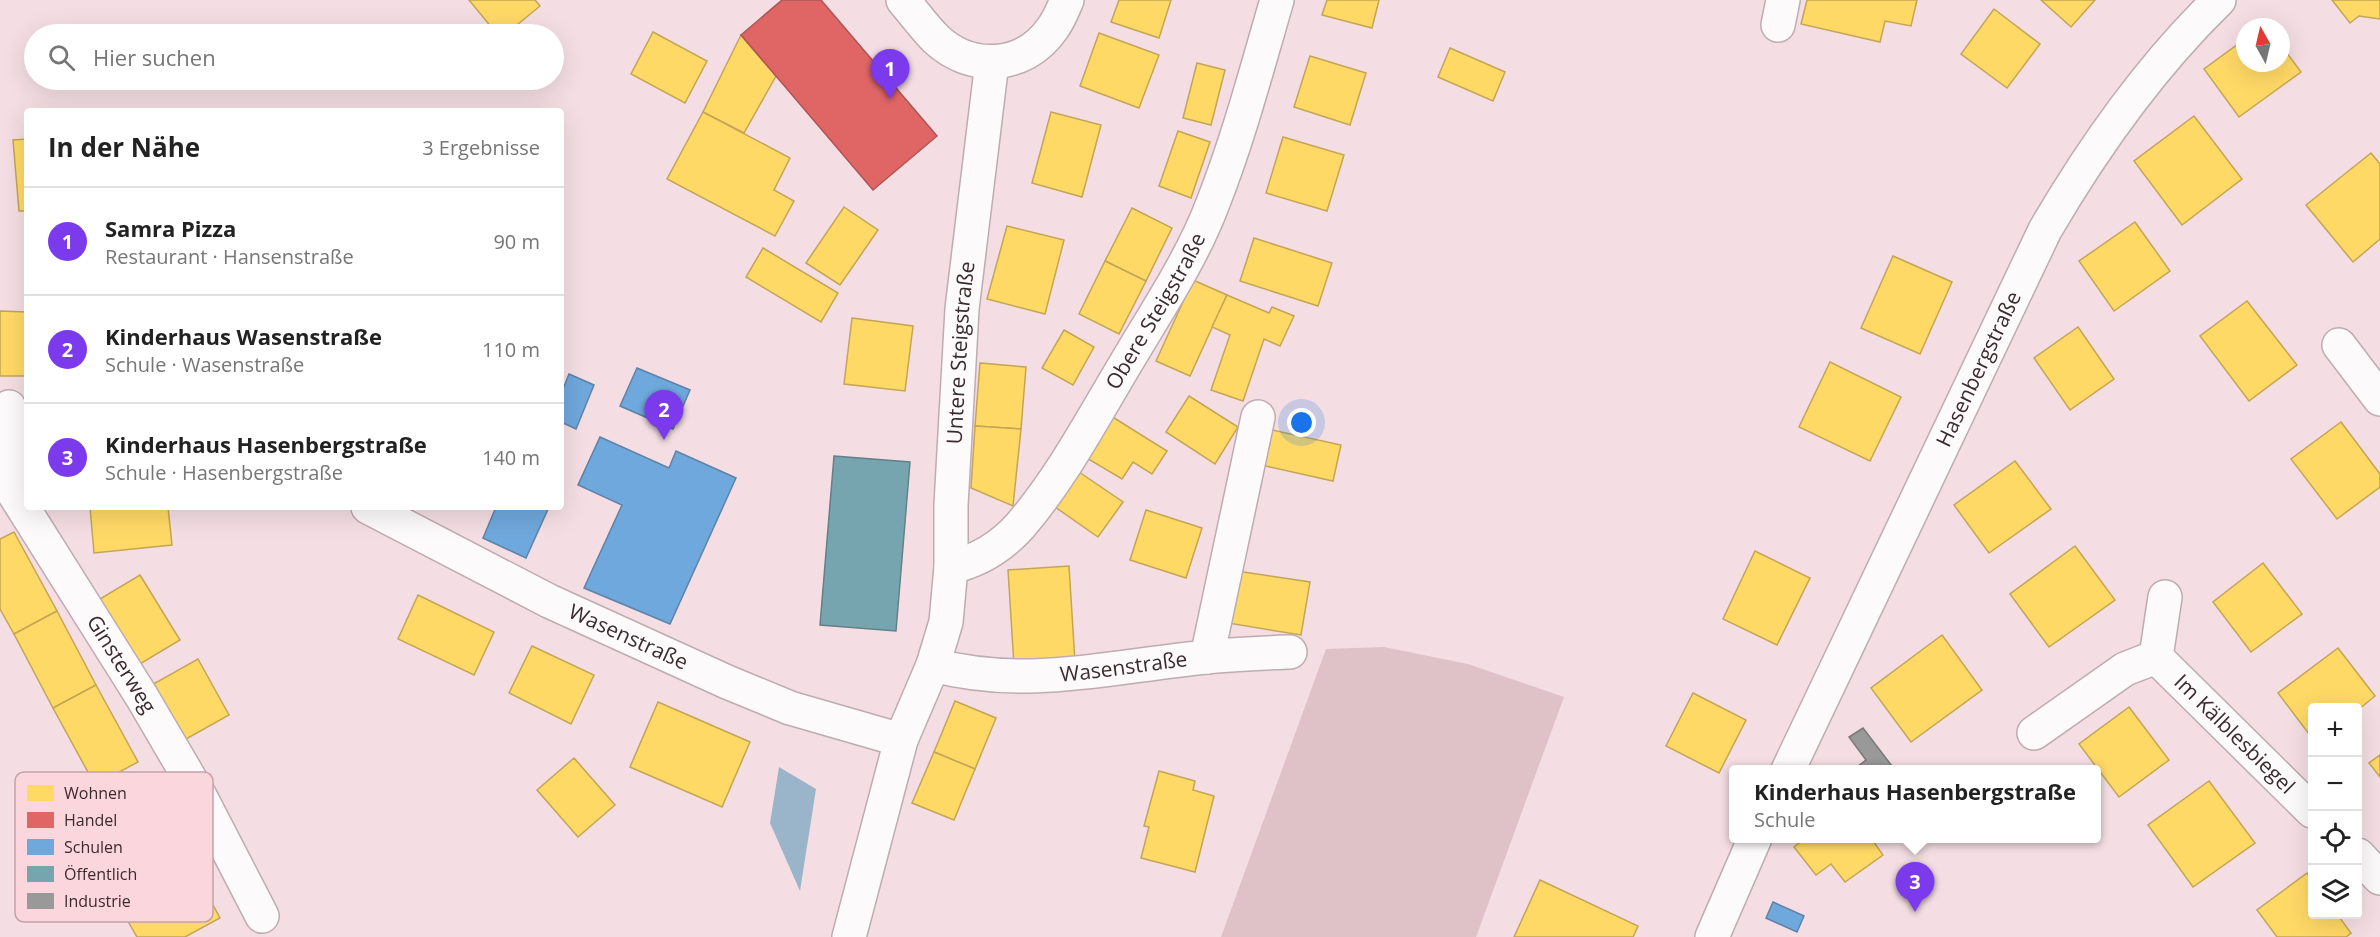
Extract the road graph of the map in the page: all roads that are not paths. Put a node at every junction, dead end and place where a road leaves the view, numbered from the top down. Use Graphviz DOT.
graph roads {
  1 [pos="903,0"];
  2 [pos="1067,0"];
  3 [pos="1277,0"];
  4 [pos="2219,0"];
  5 [pos="992,62"];
  6 [pos="2338,345"];
  7 [pos="2380,399"];
  8 [pos="12,408"];
  9 [pos="1258,417"];
  10 [pos="8,495"];
  11 [pos="374,510"];
  12 [pos="951,567"];
  13 [pos="2165,597"];
  14 [pos="1290,652"];
  15 [pos="1207,657"];
  16 [pos="2156,657"];
  17 [pos="933,665"];
  18 [pos="2034,733"];
  19 [pos="901,740"];
  20 [pos="1790,765"];
  21 [pos="186,772"];
  22 [pos="2308,806"];
  23 [pos="213,823"];
  24 [pos="1753,843"];
  25 [pos="2362,859"];
  26 [pos="2380,878"];
  27 [pos="262,916"];
  28 [pos="849,937"];
  29 [pos="1712,937"];
  1 -- 5 [label="street"];
  2 -- 5 [label="street"];
  3 -- 12 [label="street, Obere Steigstraße"];
  4 -- 20 [label="street, Hasenbergstraße"];
  5 -- 12 [label="street, Untere Steigstraße"];
  6 -- 7 [label="street"];
  8 -- 10 [label="street, Ginsterweg"];
  9 -- 15 [label="street, Wasenstraße"];
  10 -- 21 [label="street, Ginsterweg"];
  11 -- 19 [label="street, Wasenstraße"];
  12 -- 17 [label="street, Untere Steigstraße"];
  13 -- 16 [label="street, Im Kälblesbiegel"];
  14 -- 15 [label="street, Wasenstraße"];
  15 -- 17 [label="street, Wasenstraße"];
  16 -- 18 [label="street, Im Kälblesbiegel"];
  16 -- 22 [label="street, Im Kälblesbiegel"];
  17 -- 19 [label="street, Untere Steigstraße"];
  19 -- 28 [label="street, Untere Steigstraße"];
  23 -- 27 [label="street, Ginsterweg"];
  24 -- 29 [label="street"];
  25 -- 26 [label="street"];
}
